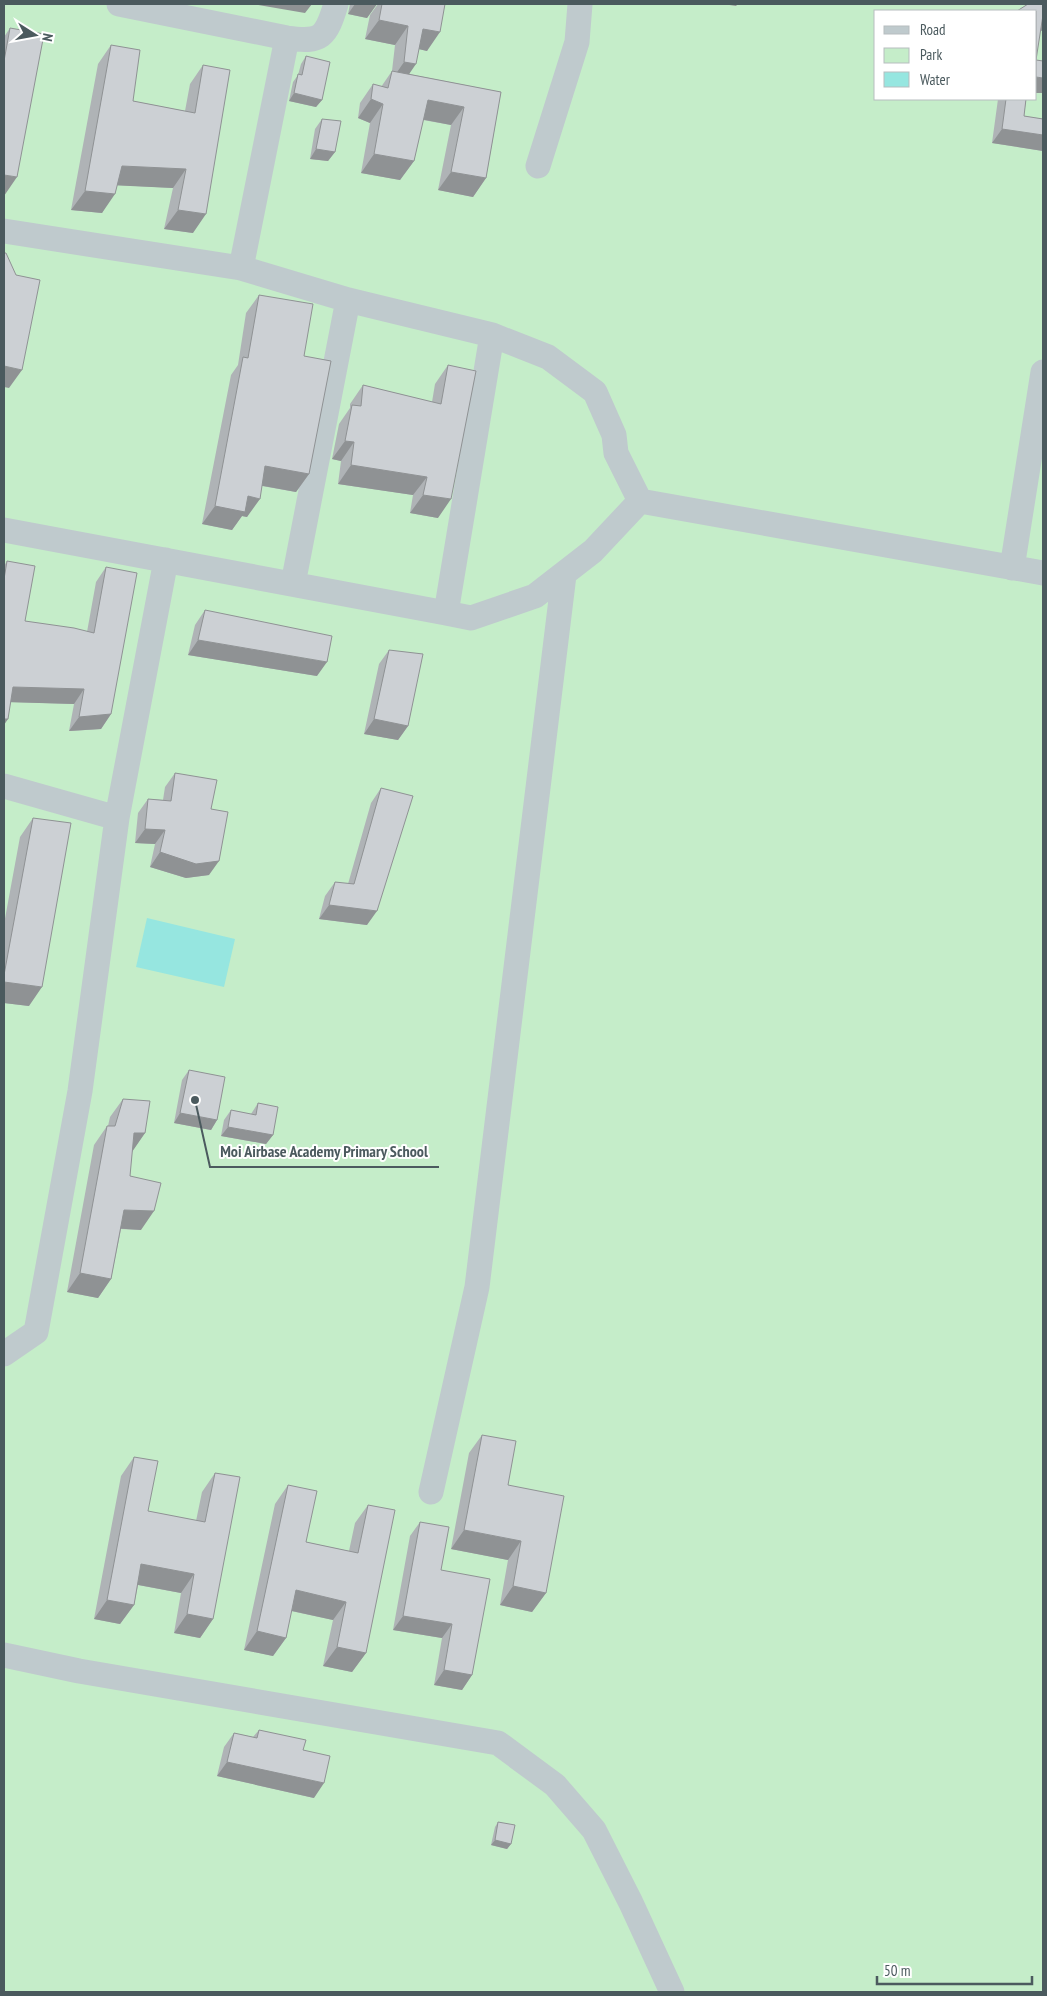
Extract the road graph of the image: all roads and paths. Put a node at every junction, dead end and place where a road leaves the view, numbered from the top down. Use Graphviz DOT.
graph roads {
  1 [pos="336,4"];
  2 [pos="580,4"];
  3 [pos="131,5"];
  4 [pos="287,38"];
  5 [pos="538,166"];
  6 [pos="4,232"];
  7 [pos="241,268"];
  8 [pos="348,300"];
  9 [pos="492,335"];
  10 [pos="1043,372"];
  11 [pos="640,501"];
  12 [pos="4,530"];
  13 [pos="166,560"];
  14 [pos="1012,568"];
  15 [pos="1043,573"];
  16 [pos="564,575"];
  17 [pos="293,584"];
  18 [pos="446,613"];
  19 [pos="4,786"];
  20 [pos="117,818"];
  21 [pos="4,1354"];
  22 [pos="430,1492"];
  23 [pos="4,1656"];
  24 [pos="672,1992"];
  1 -- 4 [label="street"];
  2 -- 5 [label="street"];
  3 -- 4 [label="street"];
  4 -- 7 [label="street"];
  6 -- 7 [label="street"];
  7 -- 8 [label="street"];
  8 -- 9 [label="street"];
  8 -- 17 [label="street"];
  9 -- 11 [label="street"];
  9 -- 18 [label="street"];
  10 -- 14 [label="street"];
  11 -- 14 [label="street"];
  11 -- 16 [label="street"];
  12 -- 13 [label="street"];
  13 -- 17 [label="street"];
  13 -- 20 [label="street"];
  14 -- 15 [label="street"];
  16 -- 18 [label="street"];
  16 -- 22 [label="street"];
  17 -- 18 [label="street"];
  19 -- 20 [label="street"];
  20 -- 21 [label="street"];
  23 -- 24 [label="street"];
}
